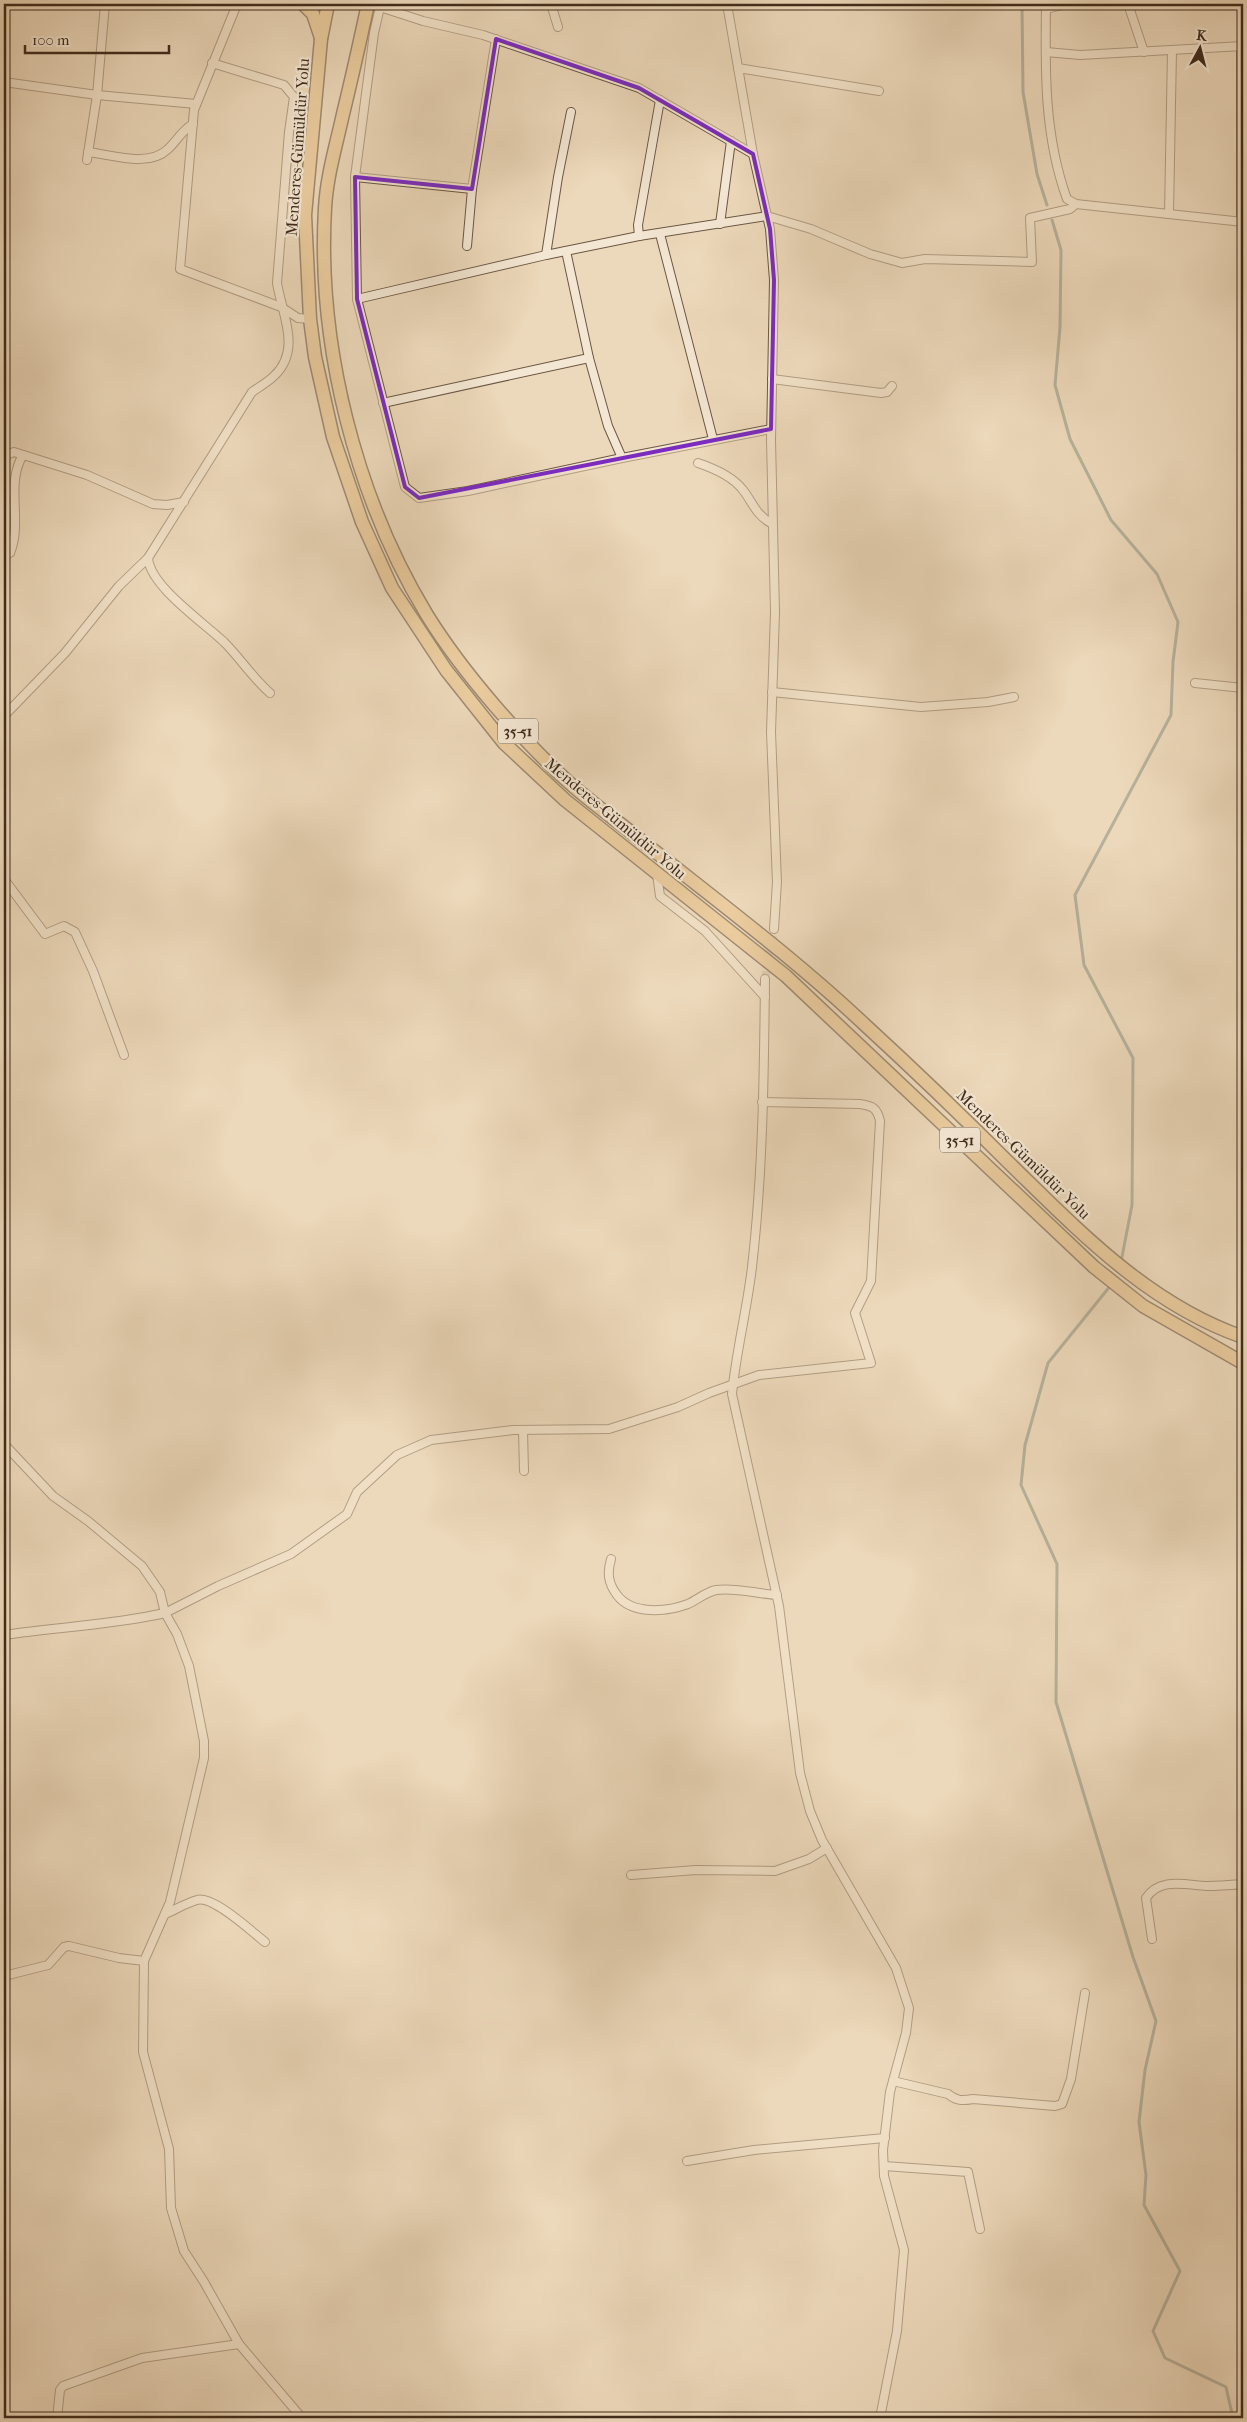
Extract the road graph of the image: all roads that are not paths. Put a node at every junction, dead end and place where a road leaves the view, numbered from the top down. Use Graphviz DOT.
graph roads {
  1 [pos="105,4"];
  2 [pos="237,4"];
  3 [pos="303,4"];
  4 [pos="328,4"];
  5 [pos="368,4"];
  6 [pos="551,4"];
  7 [pos="727,4"];
  8 [pos="1066,4"];
  9 [pos="1128,4"];
  10 [pos="1046,6"];
  11 [pos="558,27"];
  12 [pos="322,39"];
  13 [pos="496,39"];
  14 [pos="1242,46"];
  15 [pos="1172,50"];
  16 [pos="1046,52"];
  17 [pos="1144,52"];
  18 [pos="212,63"];
  19 [pos="738,68"];
  20 [pos="4,82"];
  21 [pos="879,91"];
  22 [pos="97,95"];
  23 [pos="660,100"];
  24 [pos="196,104"];
  25 [pos="571,112"];
  26 [pos="193,124"];
  27 [pos="731,141"];
  28 [pos="88,152"];
  29 [pos="753,154"];
  30 [pos="87,160"];
  31 [pos="355,177"];
  32 [pos="472,189"];
  33 [pos="1076,204"];
  34 [pos="1168,214"];
  35 [pos="767,216"];
  36 [pos="1242,221"];
  37 [pos="720,224"];
  38 [pos="660,234"];
  39 [pos="639,236"];
  40 [pos="467,246"];
  41 [pos="566,251"];
  42 [pos="546,255"];
  43 [pos="357,299"];
  44 [pos="281,307"];
  45 [pos="310,319"];
  46 [pos="589,358"];
  47 [pos="772,379"];
  48 [pos="892,386"];
  49 [pos="384,403"];
  50 [pos="771,429"];
  51 [pos="712,439"];
  52 [pos="23,455"];
  53 [pos="622,458"];
  54 [pos="698,463"];
  55 [pos="4,467"];
  56 [pos="184,502"];
  57 [pos="771,523"];
  58 [pos="4,548"];
  59 [pos="148,558"];
  60 [pos="1195,683"];
  61 [pos="1243,688"];
  62 [pos="772,692"];
  63 [pos="270,693"];
  64 [pos="1014,697"];
  65 [pos="4,716"];
  66 [pos="657,874"];
  67 [pos="4,879"];
  68 [pos="774,929"];
  69 [pos="765,979"];
  70 [pos="765,997"];
  71 [pos="124,1055"];
  72 [pos="762,1102"];
  73 [pos="1243,1337"];
  74 [pos="1243,1363"];
  75 [pos="733,1383"];
  76 [pos="523,1430"];
  77 [pos="4,1444"];
  78 [pos="524,1471"];
  79 [pos="611,1559"];
  80 [pos="777,1595"];
  81 [pos="165,1613"];
  82 [pos="4,1635"];
  83 [pos="827,1848"];
  84 [pos="631,1875"];
  85 [pos="1243,1884"];
  86 [pos="164,1914"];
  87 [pos="1152,1939"];
  88 [pos="265,1942"];
  89 [pos="144,1960"];
  90 [pos="4,1976"];
  91 [pos="1085,1993"];
  92 [pos="893,2081"];
  93 [pos="885,2138"];
  94 [pos="687,2161"];
  95 [pos="884,2166"];
  96 [pos="980,2229"];
  97 [pos="239,2344"];
  98 [pos="57,2418"];
  99 [pos="302,2418"];
  100 [pos="880,2418"];
  1 -- 22 [label="street"];
  2 -- 18 [label="street"];
  3 -- 12 [label="main road"];
  4 -- 12 [label="main road, Menderes-Gümüldür Yolu / 35-51"];
  5 -- 73 [label="main road, Menderes-Gümüldür Yolu / 35-51"];
  6 -- 11 [label="street"];
  7 -- 19 [label="street"];
  8 -- 10 [label="street"];
  9 -- 17 [label="street"];
  10 -- 16 [label="street"];
  12 -- 45 [label="main road, Menderes-Gümüldür Yolu / 35-51"];
  13 -- 23 [label="street"];
  13 -- 31 [label="street"];
  13 -- 32 [label="street"];
  14 -- 15 [label="street"];
  14 -- 36 [label="street"];
  15 -- 17 [label="street"];
  15 -- 34 [label="street"];
  16 -- 17 [label="street"];
  16 -- 33 [label="street"];
  18 -- 24 [label="street"];
  18 -- 44 [label="street"];
  19 -- 21 [label="street"];
  19 -- 29 [label="street"];
  20 -- 22 [label="street"];
  22 -- 24 [label="street"];
  22 -- 28 [label="street"];
  23 -- 27 [label="street"];
  23 -- 39 [label="street"];
  24 -- 26 [label="street"];
  25 -- 42 [label="street"];
  26 -- 28 [label="street"];
  26 -- 44 [label="street"];
  27 -- 29 [label="street"];
  27 -- 37 [label="street"];
  28 -- 30 [label="street"];
  29 -- 35 [label="street"];
  31 -- 32 [label="street"];
  31 -- 43 [label="street"];
  32 -- 40 [label="street"];
  33 -- 34 [label="street"];
  33 -- 35 [label="street"];
  34 -- 36 [label="street"];
  35 -- 37 [label="street"];
  35 -- 47 [label="street"];
  37 -- 38 [label="street"];
  38 -- 39 [label="street"];
  38 -- 51 [label="street"];
  39 -- 41 [label="street"];
  41 -- 42 [label="street"];
  41 -- 46 [label="street"];
  42 -- 43 [label="street"];
  43 -- 49 [label="street"];
  44 -- 45 [label="street"];
  44 -- 56 [label="street"];
  45 -- 66 [label="main road, Menderes-Gümüldür Yolu / 35-51"];
  46 -- 49 [label="street"];
  46 -- 53 [label="street"];
  47 -- 48 [label="street"];
  47 -- 50 [label="street"];
  49 -- 53 [label="street"];
  50 -- 51 [label="street"];
  50 -- 57 [label="street"];
  51 -- 53 [label="street"];
  52 -- 55 [label="street"];
  52 -- 56 [label="street"];
  52 -- 58 [label="street"];
  54 -- 57 [label="street"];
  56 -- 59 [label="street"];
  57 -- 62 [label="street"];
  59 -- 63 [label="street"];
  59 -- 65 [label="street"];
  60 -- 61 [label="street"];
  62 -- 64 [label="street"];
  62 -- 68 [label="street"];
  66 -- 70 [label="street"];
  66 -- 74 [label="main road, Menderes-Gümüldür Yolu / 35-51"];
  67 -- 71 [label="street"];
  69 -- 70 [label="street"];
  70 -- 72 [label="street"];
  72 -- 75 [label="street"];
  72 -- 75 [label="street"];
  75 -- 76 [label="street"];
  75 -- 80 [label="street"];
  76 -- 78 [label="street"];
  76 -- 81 [label="street"];
  77 -- 81 [label="street"];
  79 -- 80 [label="street"];
  80 -- 83 [label="street"];
  81 -- 82 [label="street"];
  81 -- 86 [label="street"];
  83 -- 84 [label="street"];
  83 -- 92 [label="street"];
  85 -- 87 [label="street"];
  86 -- 88 [label="street"];
  86 -- 89 [label="street"];
  89 -- 90 [label="street"];
  89 -- 97 [label="street"];
  91 -- 92 [label="street"];
  92 -- 93 [label="street"];
  93 -- 94 [label="street"];
  93 -- 95 [label="street"];
  95 -- 96 [label="street"];
  95 -- 100 [label="street"];
  97 -- 98 [label="street"];
  97 -- 99 [label="street"];
}
